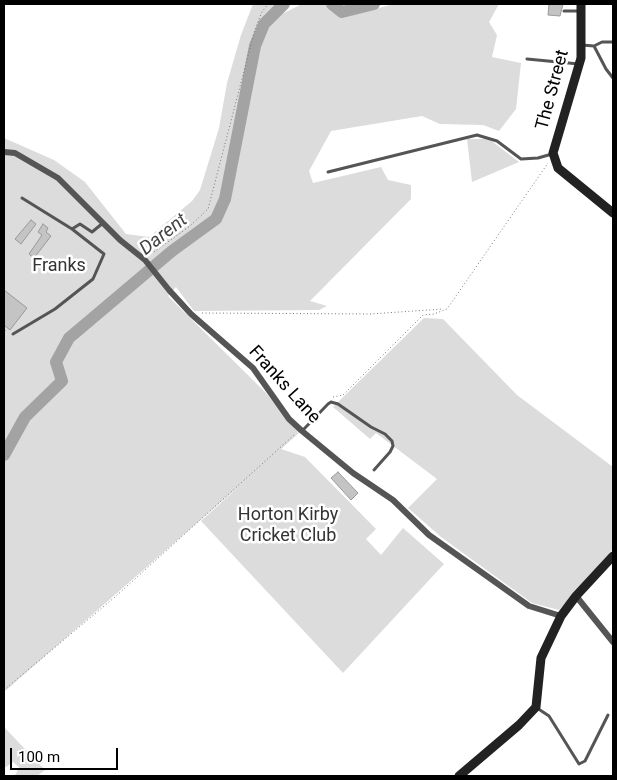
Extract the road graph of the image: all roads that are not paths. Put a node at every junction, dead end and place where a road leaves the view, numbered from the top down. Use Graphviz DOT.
graph roads {
  1 [pos="581,7"];
  2 [pos="564,11"];
  3 [pos="613,42"];
  4 [pos="582,45"];
  5 [pos="594,46"];
  6 [pos="527,59"];
  7 [pos="580,64"];
  8 [pos="613,78"];
  9 [pos="4,152"];
  10 [pos="553,153"];
  11 [pos="328,172"];
  12 [pos="22,198"];
  13 [pos="613,213"];
  14 [pos="104,223"];
  15 [pos="72,229"];
  16 [pos="13,334"];
  17 [pos="301,430"];
  18 [pos="374,470"];
  19 [pos="613,556"];
  20 [pos="576,596"];
  21 [pos="561,616"];
  22 [pos="613,642"];
  23 [pos="536,707"];
  24 [pos="608,714"];
  25 [pos="460,776"];
  1 -- 2 [label="lane"];
  1 -- 4 [label="street, The Street"];
  3 -- 5 [label="lane"];
  4 -- 5 [label="lane"];
  4 -- 7 [label="street, The Street"];
  5 -- 8 [label="lane"];
  6 -- 7 [label="lane"];
  7 -- 10 [label="street, The Street"];
  9 -- 14 [label="street, Franks Lane"];
  10 -- 11 [label="lane"];
  10 -- 13 [label="street"];
  12 -- 15 [label="lane"];
  14 -- 15 [label="lane"];
  14 -- 17 [label="street, Franks Lane"];
  15 -- 16 [label="lane"];
  17 -- 18 [label="lane"];
  17 -- 21 [label="street, Franks Lane"];
  19 -- 20 [label="street"];
  20 -- 21 [label="street"];
  20 -- 22 [label="street"];
  21 -- 23 [label="street"];
  23 -- 24 [label="lane"];
  23 -- 25 [label="street"];
}
